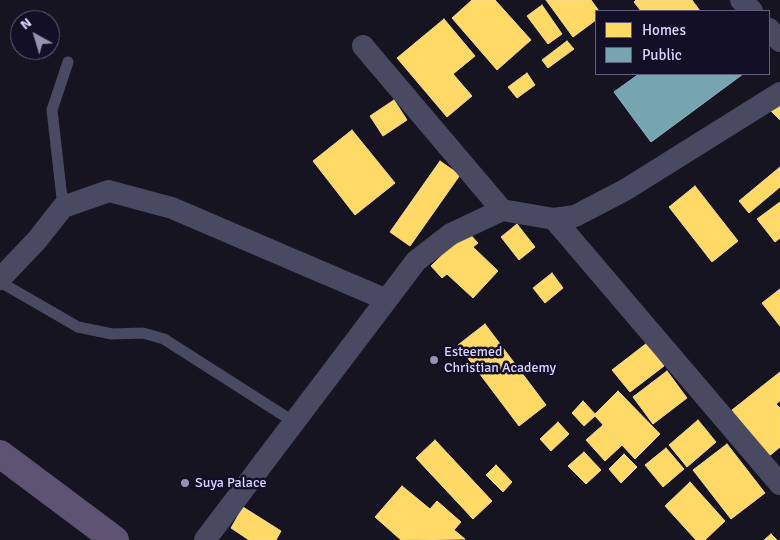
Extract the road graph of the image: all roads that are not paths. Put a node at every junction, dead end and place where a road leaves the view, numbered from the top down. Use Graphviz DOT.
graph roads {
  1 [pos="742,0"];
  2 [pos="751,10"];
  3 [pos="770,30"];
  4 [pos="780,41"];
  5 [pos="363,46"];
  6 [pos="68,62"];
  7 [pos="780,93"];
  8 [pos="63,207"];
  9 [pos="502,210"];
  10 [pos="554,219"];
  11 [pos="0,280"];
  12 [pos="387,300"];
  13 [pos="294,422"];
  14 [pos="0,454"];
  15 [pos="780,484"];
  16 [pos="115,540"];
  17 [pos="205,540"];
  1 -- 2 [label="street"];
  3 -- 4 [label="street"];
  5 -- 9 [label="street"];
  6 -- 8 [label="lane"];
  7 -- 10 [label="street"];
  8 -- 11 [label="street"];
  8 -- 12 [label="street"];
  9 -- 10 [label="street"];
  9 -- 12 [label="street"];
  10 -- 15 [label="street"];
  11 -- 13 [label="lane"];
  12 -- 13 [label="street"];
  13 -- 17 [label="street"];
  14 -- 16 [label="main road"];
}
